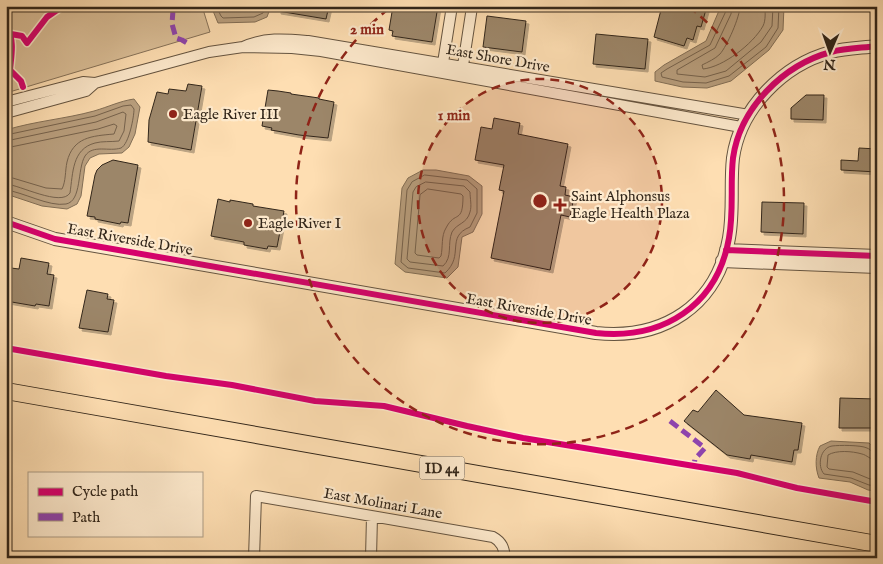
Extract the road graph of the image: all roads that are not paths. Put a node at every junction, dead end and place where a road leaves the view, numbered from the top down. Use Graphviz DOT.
graph roads {
  1 [pos="454,6"];
  2 [pos="473,6"];
  3 [pos="877,46"];
  4 [pos="442,68"];
  5 [pos="462,72"];
  6 [pos="95,83"];
  7 [pos="6,102"];
  8 [pos="6,113"];
  9 [pos="749,115"];
  10 [pos="741,128"];
  11 [pos="6,222"];
  12 [pos="724,255"];
  13 [pos="877,256"];
  14 [pos="877,267"];
  15 [pos="6,392"];
  16 [pos="372,516"];
  17 [pos="877,544"];
  18 [pos="254,558"];
  19 [pos="371,558"];
  20 [pos="505,558"];
  1 -- 2 [label="street"];
  1 -- 4 [label="street"];
  2 -- 5 [label="street"];
  3 -- 9 [label="street, East Riverside Drive"];
  4 -- 5 [label="street, East Shore Drive"];
  4 -- 6 [label="street, East Shore Drive"];
  5 -- 9 [label="street, East Shore Drive"];
  5 -- 10 [label="street, East Shore Drive"];
  6 -- 7 [label="street, East Shore Drive"];
  6 -- 8 [label="street, East Shore Drive"];
  9 -- 10 [label="street, East Riverside Drive"];
  10 -- 12 [label="street, East Riverside Drive"];
  11 -- 12 [label="street, East Riverside Drive"];
  12 -- 13 [label="street"];
  12 -- 14 [label="street"];
  15 -- 17 [label="highway, ID 44"];
  16 -- 18 [label="street, East Molinari Lane"];
  16 -- 19 [label="street"];
  16 -- 20 [label="street, East Molinari Lane"];
}
